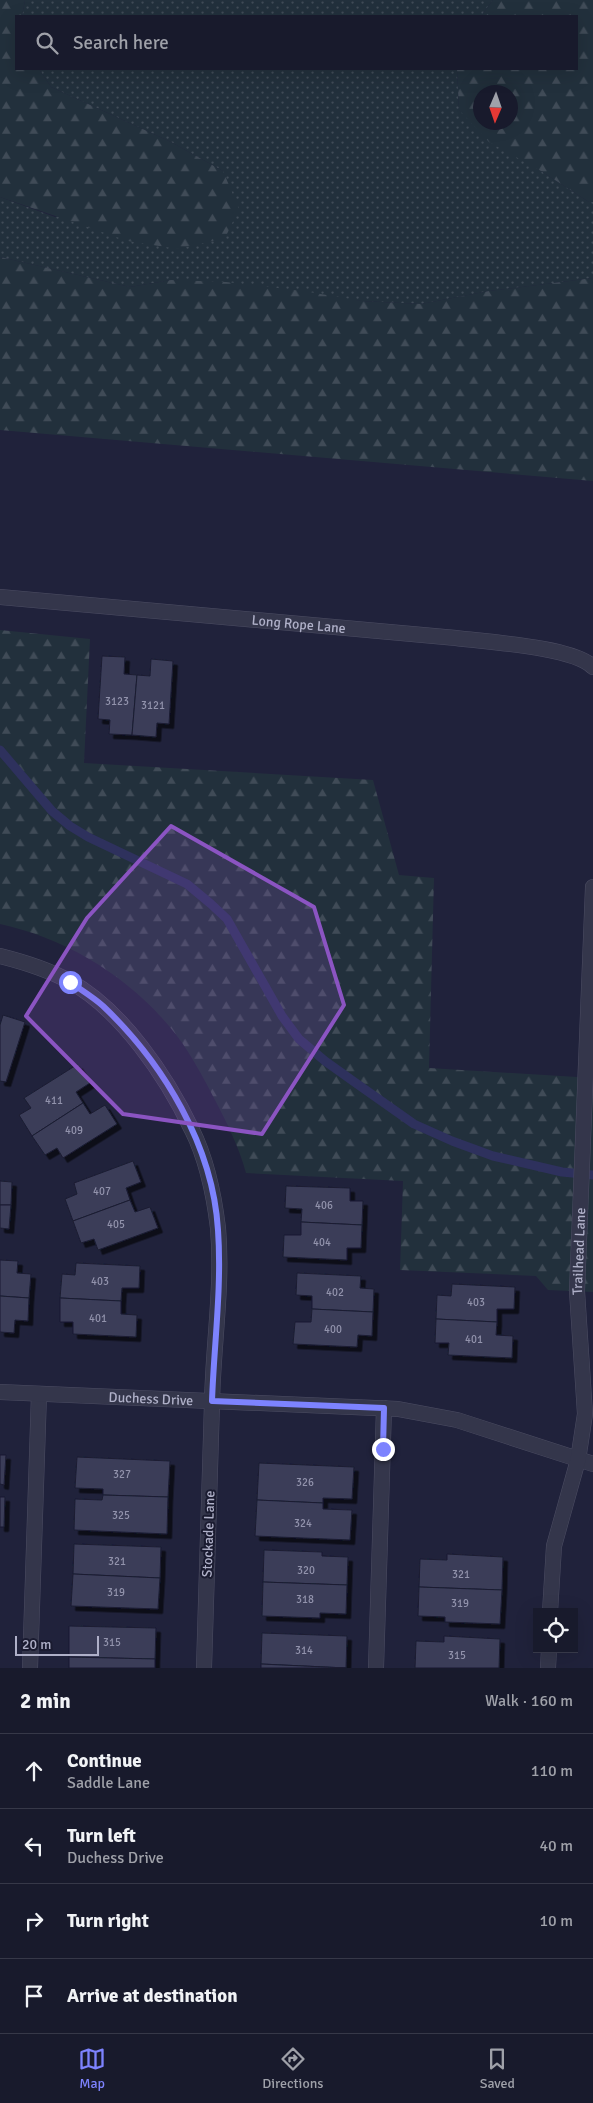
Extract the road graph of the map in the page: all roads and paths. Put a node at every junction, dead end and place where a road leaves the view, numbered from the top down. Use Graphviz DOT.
graph roads {
  1 [pos="0,597"];
  2 [pos="593,667"];
  3 [pos="593,887"];
  4 [pos="0,956"];
  5 [pos="0,1392"];
  6 [pos="40,1394"];
  7 [pos="212,1401"];
  8 [pos="384,1408"];
  9 [pos="578,1460"];
  10 [pos="593,1464"];
  11 [pos="550,1608"];
  12 [pos="549,1653"];
  13 [pos="30,1668"];
  14 [pos="204,1668"];
  15 [pos="376,1668"];
  16 [pos="548,1668"];
  1 -- 2 [label="street, Long Rope Lane"];
  3 -- 9 [label="street, Trailhead Lane"];
  4 -- 7 [label="street, Stockade Lane"];
  5 -- 6 [label="street, Duchess Drive"];
  6 -- 7 [label="street, Duchess Drive"];
  6 -- 13 [label="street"];
  7 -- 8 [label="street, Duchess Drive"];
  7 -- 14 [label="street, Stockade Lane"];
  8 -- 9 [label="street, Duchess Drive"];
  8 -- 15 [label="street"];
  9 -- 10 [label="street, Duchess Drive"];
  9 -- 11 [label="street, Trailhead Lane"];
  12 -- 16 [label="street"];
}
